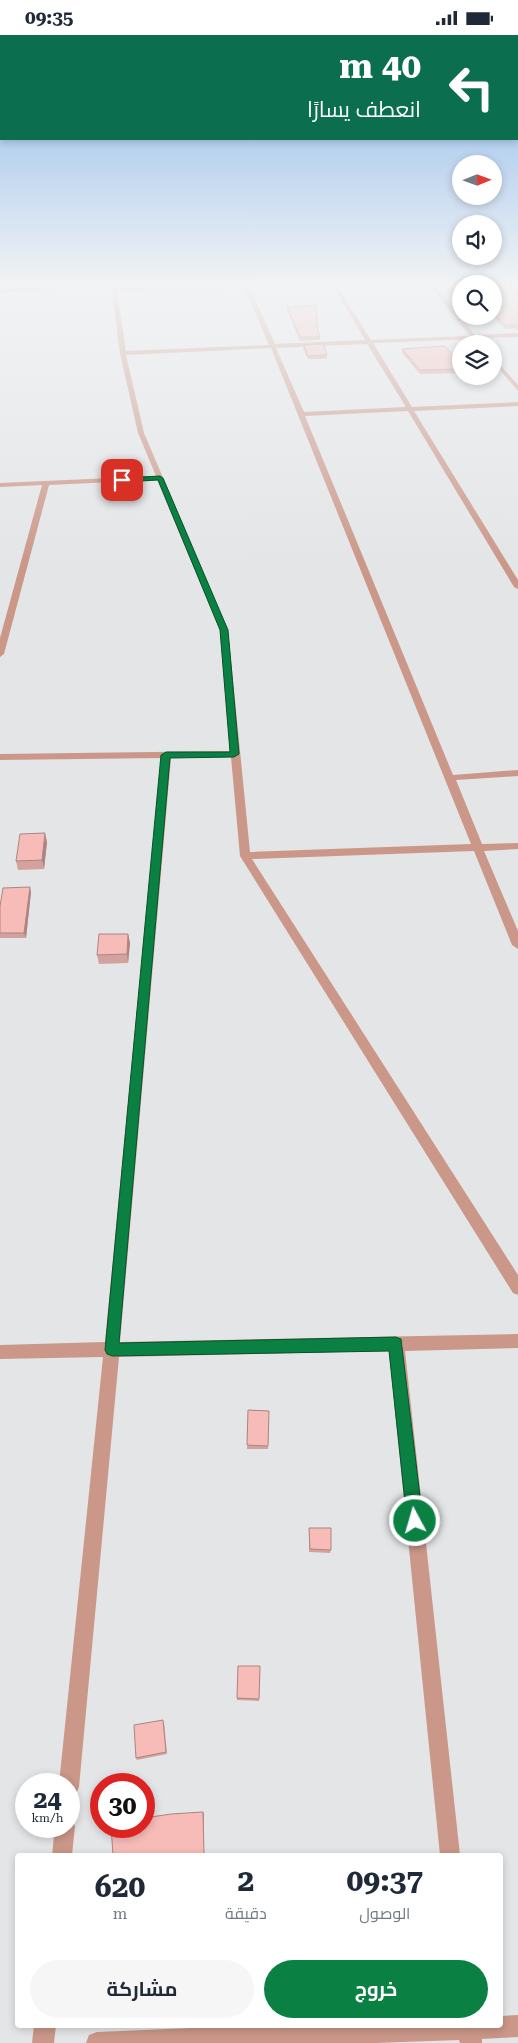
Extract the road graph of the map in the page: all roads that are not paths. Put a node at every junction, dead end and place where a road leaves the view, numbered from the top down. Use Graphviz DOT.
graph roads {
  1 [pos="129,378"];
  2 [pos="287,378"];
  3 [pos="391,378"];
  4 [pos="509,378"];
  5 [pos="518,389"];
  6 [pos="518,404"];
  7 [pos="410,409"];
  8 [pos="303,414"];
  9 [pos="160,478"];
  10 [pos="46,483"];
  11 [pos="0,485"];
  12 [pos="518,587"];
  13 [pos="0,654"];
  14 [pos="234,754"];
  15 [pos="166,755"];
  16 [pos="0,757"];
  17 [pos="518,773"];
  18 [pos="449,779"];
  19 [pos="518,846"];
  20 [pos="478,849"];
  21 [pos="245,856"];
  22 [pos="518,945"];
  23 [pos="518,1288"];
  24 [pos="518,1341"];
  25 [pos="396,1344"];
  26 [pos="112,1350"];
  27 [pos="0,1352"];
  28 [pos="70,1773"];
  29 [pos="64,1838"];
  30 [pos="62,1853"];
  31 [pos="450,1853"];
  32 [pos="518,2026"];
  33 [pos="45,2028"];
  34 [pos="502,2028"];
  35 [pos="503,2028"];
  36 [pos="469,2032"];
  37 [pos="44,2043"];
  38 [pos="97,2043"];
  1 -- 9 [label="street"];
  2 -- 8 [label="street"];
  3 -- 7 [label="street"];
  4 -- 5 [label="street"];
  6 -- 7 [label="street"];
  7 -- 8 [label="street"];
  7 -- 12 [label="street"];
  8 -- 18 [label="street"];
  9 -- 10 [label="street"];
  9 -- 14 [label="street"];
  10 -- 11 [label="street"];
  10 -- 13 [label="street"];
  14 -- 15 [label="street"];
  14 -- 21 [label="street"];
  15 -- 16 [label="street"];
  15 -- 26 [label="street"];
  17 -- 18 [label="street"];
  18 -- 20 [label="street"];
  19 -- 20 [label="street"];
  20 -- 21 [label="street"];
  20 -- 22 [label="street"];
  21 -- 23 [label="street"];
  24 -- 25 [label="street"];
  25 -- 26 [label="street"];
  25 -- 31 [label="street"];
  26 -- 27 [label="street"];
  26 -- 28 [label="street"];
  29 -- 30 [label="street"];
  32 -- 35 [label="street"];
  33 -- 37 [label="street"];
  34 -- 36 [label="street"];
  36 -- 38 [label="street"];
}
